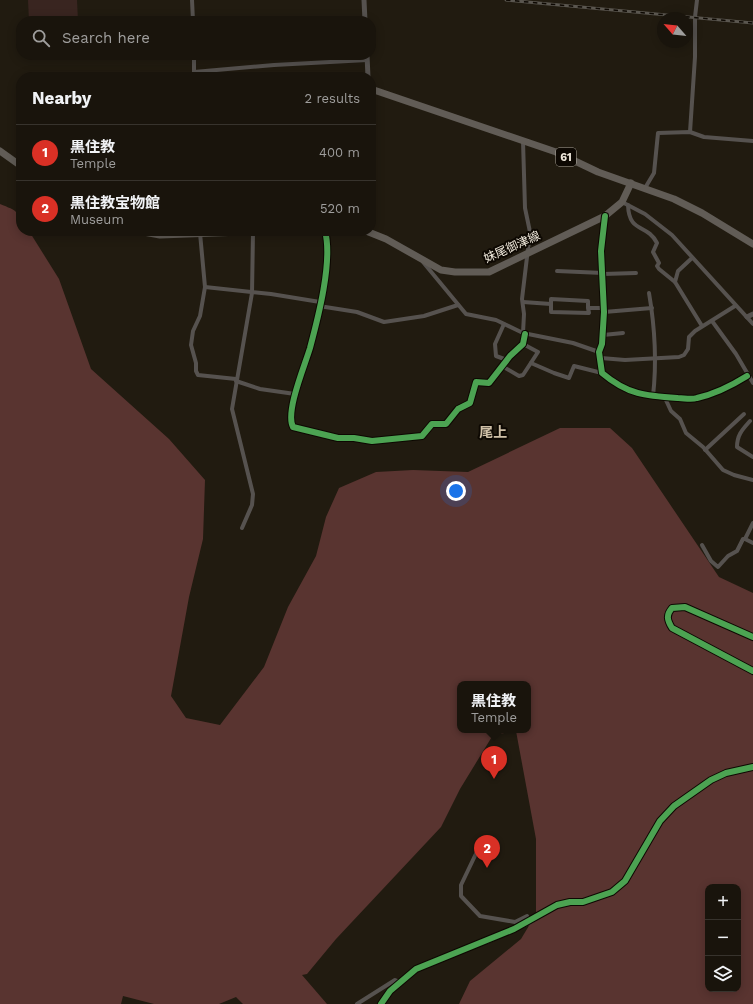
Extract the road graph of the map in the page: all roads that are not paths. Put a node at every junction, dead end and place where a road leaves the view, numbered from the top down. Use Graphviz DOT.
graph roads {
  1 [pos="192,0"];
  2 [pos="364,0"];
  3 [pos="696,0"];
  4 [pos="193,16"];
  5 [pos="365,16"];
  6 [pos="194,60"];
  7 [pos="340,60"];
  8 [pos="367,60"];
  9 [pos="194,72"];
  10 [pos="212,72"];
  11 [pos="368,72"];
  12 [pos="376,91"];
  13 [pos="690,132"];
  14 [pos="523,141"];
  15 [pos="753,141"];
  16 [pos="0,151"];
  17 [pos="16,162"];
  18 [pos="630,183"];
  19 [pos="645,188"];
  20 [pos="625,204"];
  21 [pos="605,216"];
  22 [pos="376,234"];
  23 [pos="200,236"];
  24 [pos="253,236"];
  25 [pos="326,236"];
  26 [pos="753,244"];
  27 [pos="526,254"];
  28 [pos="692,258"];
  29 [pos="421,260"];
  30 [pos="557,271"];
  31 [pos="636,273"];
  32 [pos="603,274"];
  33 [pos="675,282"];
  34 [pos="205,287"];
  35 [pos="252,293"];
  36 [pos="649,293"];
  37 [pos="523,302"];
  38 [pos="320,304"];
  39 [pos="551,304"];
  40 [pos="458,306"];
  41 [pos="735,306"];
  42 [pos="588,308"];
  43 [pos="652,308"];
  44 [pos="604,310"];
  45 [pos="753,314"];
  46 [pos="747,317"];
  47 [pos="712,320"];
  48 [pos="504,324"];
  49 [pos="753,324"];
  50 [pos="702,326"];
  51 [pos="623,333"];
  52 [pos="524,334"];
  53 [pos="603,335"];
  54 [pos="523,344"];
  55 [pos="599,352"];
  56 [pos="601,358"];
  57 [pos="656,358"];
  58 [pos="507,360"];
  59 [pos="531,363"];
  60 [pos="502,366"];
  61 [pos="602,373"];
  62 [pos="747,376"];
  63 [pos="236,380"];
  64 [pos="753,383"];
  65 [pos="296,394"];
  66 [pos="653,396"];
  67 [pos="665,398"];
  68 [pos="744,414"];
  69 [pos="750,421"];
  70 [pos="705,450"];
  71 [pos="753,457"];
  72 [pos="752,478"];
  73 [pos="753,523"];
  74 [pos="242,528"];
  75 [pos="745,539"];
  76 [pos="753,543"];
  77 [pos="702,545"];
  78 [pos="753,638"];
  79 [pos="753,671"];
  80 [pos="753,767"];
  81 [pos="483,840"];
  82 [pos="530,922"];
  83 [pos="488,940"];
  84 [pos="400,982"];
  85 [pos="357,1004"];
  86 [pos="381,1004"];
  1 -- 4 [label="street"];
  2 -- 5 [label="street"];
  3 -- 13 [label="street"];
  6 -- 9 [label="street"];
  7 -- 10 [label="street"];
  8 -- 11 [label="street"];
  12 -- 14 [label="main road, 61"];
  13 -- 15 [label="street"];
  13 -- 19 [label="street"];
  14 -- 18 [label="main road, 61"];
  14 -- 27 [label="street"];
  16 -- 17 [label="main road"];
  18 -- 19 [label="main road, 61"];
  18 -- 20 [label="main road, 妹尾御津線"];
  19 -- 26 [label="main road, 61"];
  20 -- 21 [label="main road, 妹尾御津線"];
  20 -- 28 [label="street"];
  20 -- 33 [label="street"];
  21 -- 27 [label="main road, 妹尾御津線"];
  21 -- 32 [label="street"];
  22 -- 29 [label="main road, 妹尾御津線"];
  23 -- 34 [label="street"];
  24 -- 35 [label="street"];
  25 -- 38 [label="street"];
  27 -- 29 [label="main road, 妹尾御津線"];
  27 -- 37 [label="street"];
  28 -- 33 [label="street"];
  28 -- 41 [label="street"];
  29 -- 40 [label="street"];
  30 -- 32 [label="street"];
  31 -- 32 [label="street"];
  32 -- 44 [label="street"];
  33 -- 50 [label="street"];
  34 -- 35 [label="street"];
  34 -- 63 [label="street"];
  35 -- 38 [label="street"];
  35 -- 63 [label="street"];
  36 -- 43 [label="street"];
  37 -- 39 [label="street"];
  37 -- 52 [label="street"];
  38 -- 40 [label="street"];
  38 -- 65 [label="street"];
  39 -- 42 [label="street"];
  39 -- 42 [label="street"];
  40 -- 48 [label="street"];
  41 -- 46 [label="street"];
  41 -- 47 [label="street"];
  42 -- 44 [label="street"];
  43 -- 44 [label="street"];
  43 -- 57 [label="street"];
  44 -- 53 [label="street"];
  45 -- 46 [label="street"];
  46 -- 49 [label="street"];
  47 -- 50 [label="street"];
  47 -- 62 [label="street"];
  48 -- 52 [label="street"];
  48 -- 58 [label="street"];
  50 -- 57 [label="street"];
  51 -- 53 [label="street"];
  52 -- 54 [label="street"];
  52 -- 55 [label="street"];
  53 -- 55 [label="street"];
  54 -- 58 [label="street"];
  54 -- 59 [label="street"];
  55 -- 56 [label="street"];
  56 -- 57 [label="street"];
  56 -- 61 [label="street"];
  57 -- 66 [label="street"];
  58 -- 60 [label="street"];
  59 -- 60 [label="street"];
  59 -- 61 [label="street"];
  60 -- 65 [label="street"];
  61 -- 66 [label="street"];
  62 -- 64 [label="street"];
  62 -- 67 [label="street"];
  63 -- 65 [label="street"];
  63 -- 74 [label="street"];
  66 -- 67 [label="street"];
  67 -- 70 [label="street"];
  68 -- 70 [label="street"];
  69 -- 71 [label="street"];
  70 -- 72 [label="street"];
  73 -- 75 [label="street"];
  75 -- 76 [label="street"];
  75 -- 77 [label="street"];
  78 -- 79 [label="street"];
  80 -- 82 [label="street"];
  81 -- 82 [label="street"];
  82 -- 83 [label="street"];
  83 -- 84 [label="street"];
  84 -- 85 [label="street"];
  84 -- 86 [label="street"];
}
